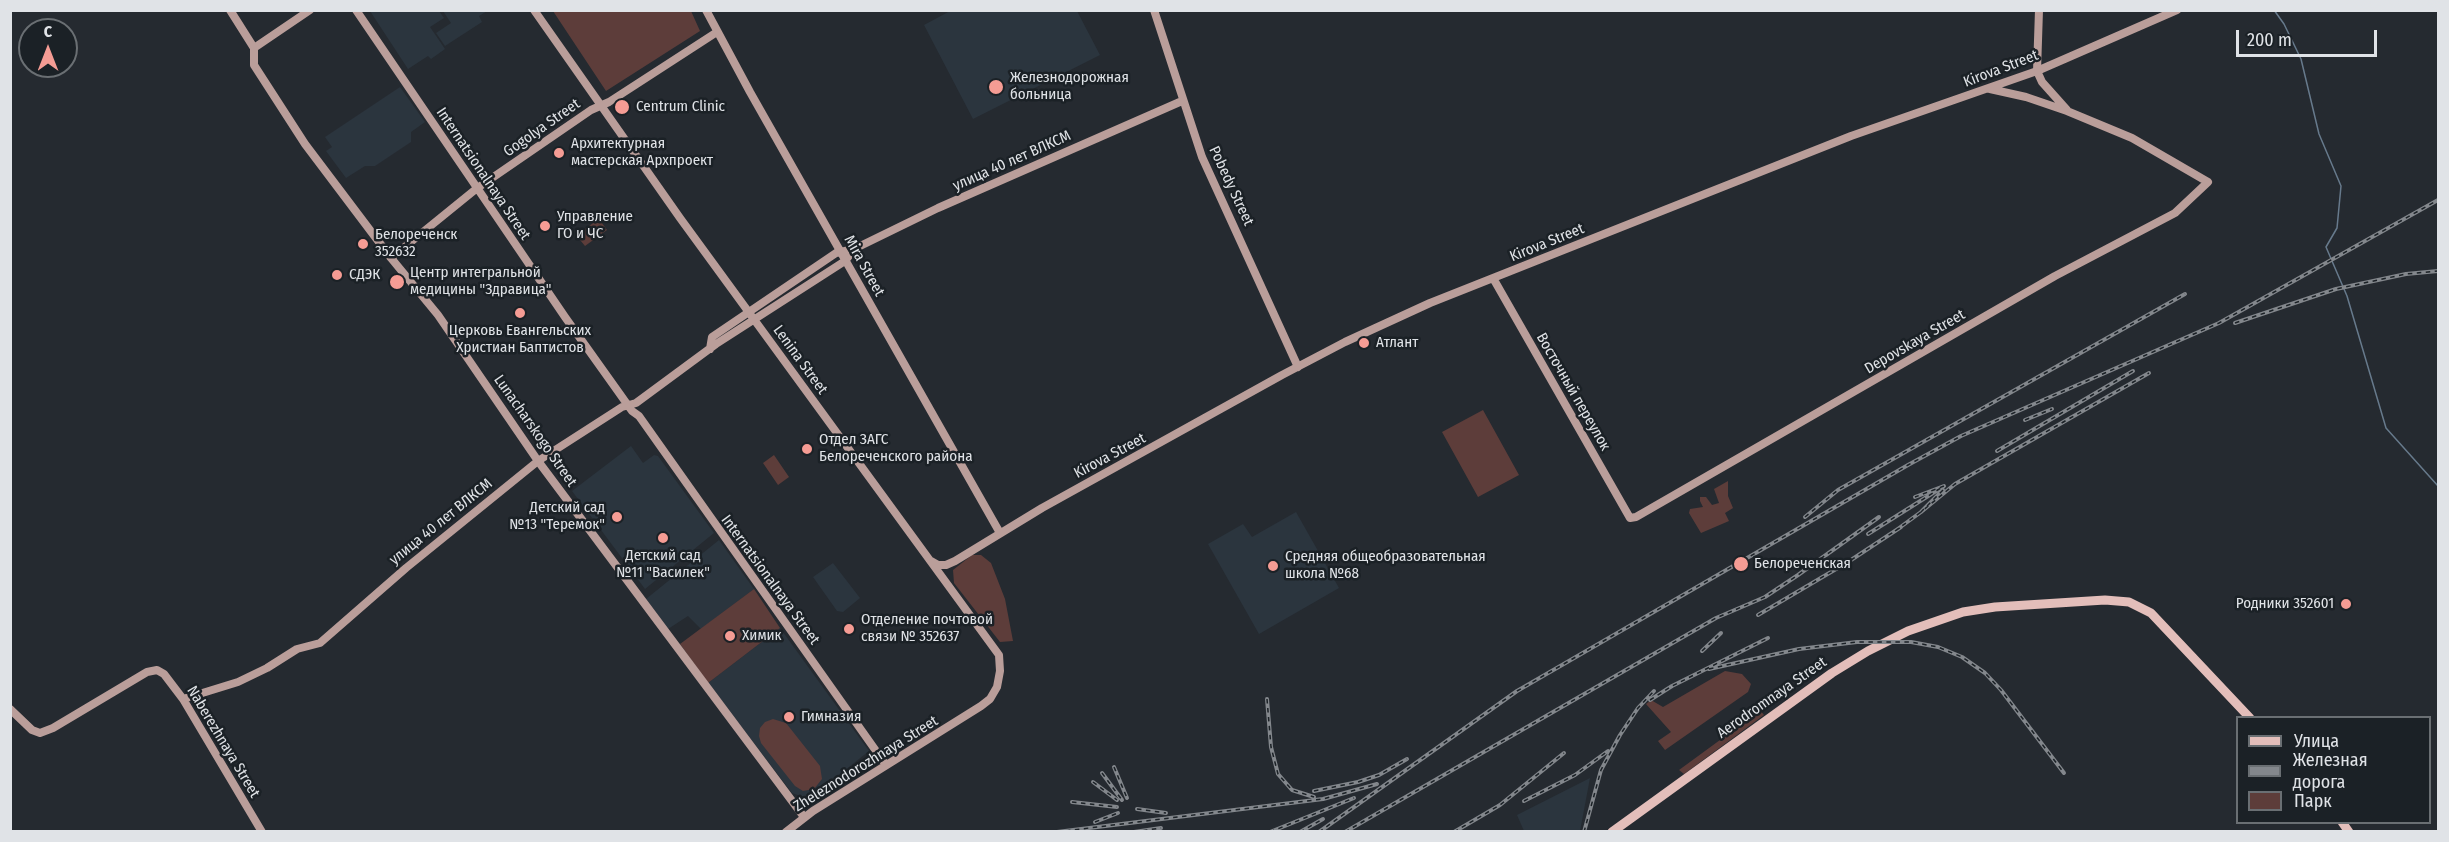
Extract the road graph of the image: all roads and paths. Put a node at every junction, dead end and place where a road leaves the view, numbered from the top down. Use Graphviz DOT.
graph roads {
  1 [pos="230,10"];
  2 [pos="310,10"];
  3 [pos="356,10"];
  4 [pos="534,10"];
  5 [pos="706,10"];
  6 [pos="1154,10"];
  7 [pos="2038,10"];
  8 [pos="2177,10"];
  9 [pos="717,32"];
  10 [pos="254,51"];
  11 [pos="2037,70"];
  12 [pos="1989,89"];
  13 [pos="1182,101"];
  14 [pos="600,106"];
  15 [pos="2067,111"];
  16 [pos="476,189"];
  17 [pos="854,249"];
  18 [pos="840,251"];
  19 [pos="391,258"];
  20 [pos="845,261"];
  21 [pos="1493,278"];
  22 [pos="748,311"];
  23 [pos="755,320"];
  24 [pos="710,349"];
  25 [pos="1299,367"];
  26 [pos="630,408"];
  27 [pos="538,460"];
  28 [pos="1630,518"];
  29 [pos="1000,533"];
  30 [pos="931,561"];
  31 [pos="955,561"];
  32 [pos="951,588"];
  33 [pos="183,699"];
  34 [pos="10,709"];
  35 [pos="2249,716"];
  36 [pos="960,720"];
  37 [pos="884,766"];
  38 [pos="804,817"];
  39 [pos="262,831"];
  40 [pos="786,831"];
  41 [pos="1612,831"];
  1 -- 10 [label="street, Lunacharskogo Street"];
  2 -- 10 [label="street"];
  3 -- 16 [label="street, Internatsionalnaya Street"];
  4 -- 14 [label="street, Lenina Street"];
  5 -- 9 [label="street, Mira Street"];
  6 -- 13 [label="street, Pobedy Street"];
  7 -- 11 [label="street"];
  8 -- 11 [label="street, Kirova Street"];
  9 -- 14 [label="street, Gogolya Street"];
  9 -- 18 [label="street, Mira Street"];
  10 -- 19 [label="street, Lunacharskogo Street"];
  11 -- 12 [label="street, Kirova Street"];
  11 -- 15 [label="street"];
  12 -- 15 [label="street"];
  12 -- 21 [label="street, Kirova Street"];
  13 -- 17 [label="street, улица 40 лет ВЛКСМ"];
  13 -- 25 [label="street, Pobedy Street"];
  14 -- 16 [label="street, Gogolya Street"];
  14 -- 22 [label="street, Lenina Street"];
  15 -- 28 [label="street, Depovskaya Street"];
  16 -- 19 [label="street, Gogolya Street"];
  16 -- 26 [label="street, Internatsionalnaya Street"];
  17 -- 18 [label="street, улица 40 лет ВЛКСМ"];
  17 -- 20 [label="street, улица 40 лет ВЛКСМ"];
  18 -- 20 [label="street, Mira Street"];
  18 -- 22 [label="street, улица 40 лет ВЛКСМ"];
  19 -- 27 [label="street, Lunacharskogo Street"];
  20 -- 23 [label="street, улица 40 лет ВЛКСМ"];
  20 -- 29 [label="street, Mira Street"];
  21 -- 25 [label="street, Kirova Street"];
  21 -- 28 [label="street, Восточный переулок"];
  22 -- 23 [label="street, Lenina Street"];
  22 -- 24 [label="street, улица 40 лет ВЛКСМ"];
  23 -- 24 [label="street, улица 40 лет ВЛКСМ"];
  23 -- 30 [label="street, Lenina Street"];
  24 -- 26 [label="street, улица 40 лет ВЛКСМ"];
  25 -- 29 [label="street, Kirova Street"];
  26 -- 27 [label="street, улица 40 лет ВЛКСМ"];
  26 -- 37 [label="street, Internatsionalnaya Street"];
  27 -- 33 [label="street, улица 40 лет ВЛКСМ"];
  27 -- 38 [label="street, Lunacharskogo Street"];
  29 -- 31 [label="street, Kirova Street"];
  30 -- 31 [label="street"];
  30 -- 32 [label="street, Lenina Street"];
  31 -- 32 [label="street"];
  32 -- 36 [label="street, Lenina Street"];
  33 -- 34 [label="street, Naberezhnaya Street"];
  33 -- 39 [label="street, Naberezhnaya Street"];
  35 -- 41 [label="main road, Aerodromnaya Street"];
  36 -- 37 [label="street, Zheleznodorozhnaya Street"];
  37 -- 38 [label="street, Zheleznodorozhnaya Street"];
  38 -- 40 [label="street, Zheleznodorozhnaya Street"];
}
